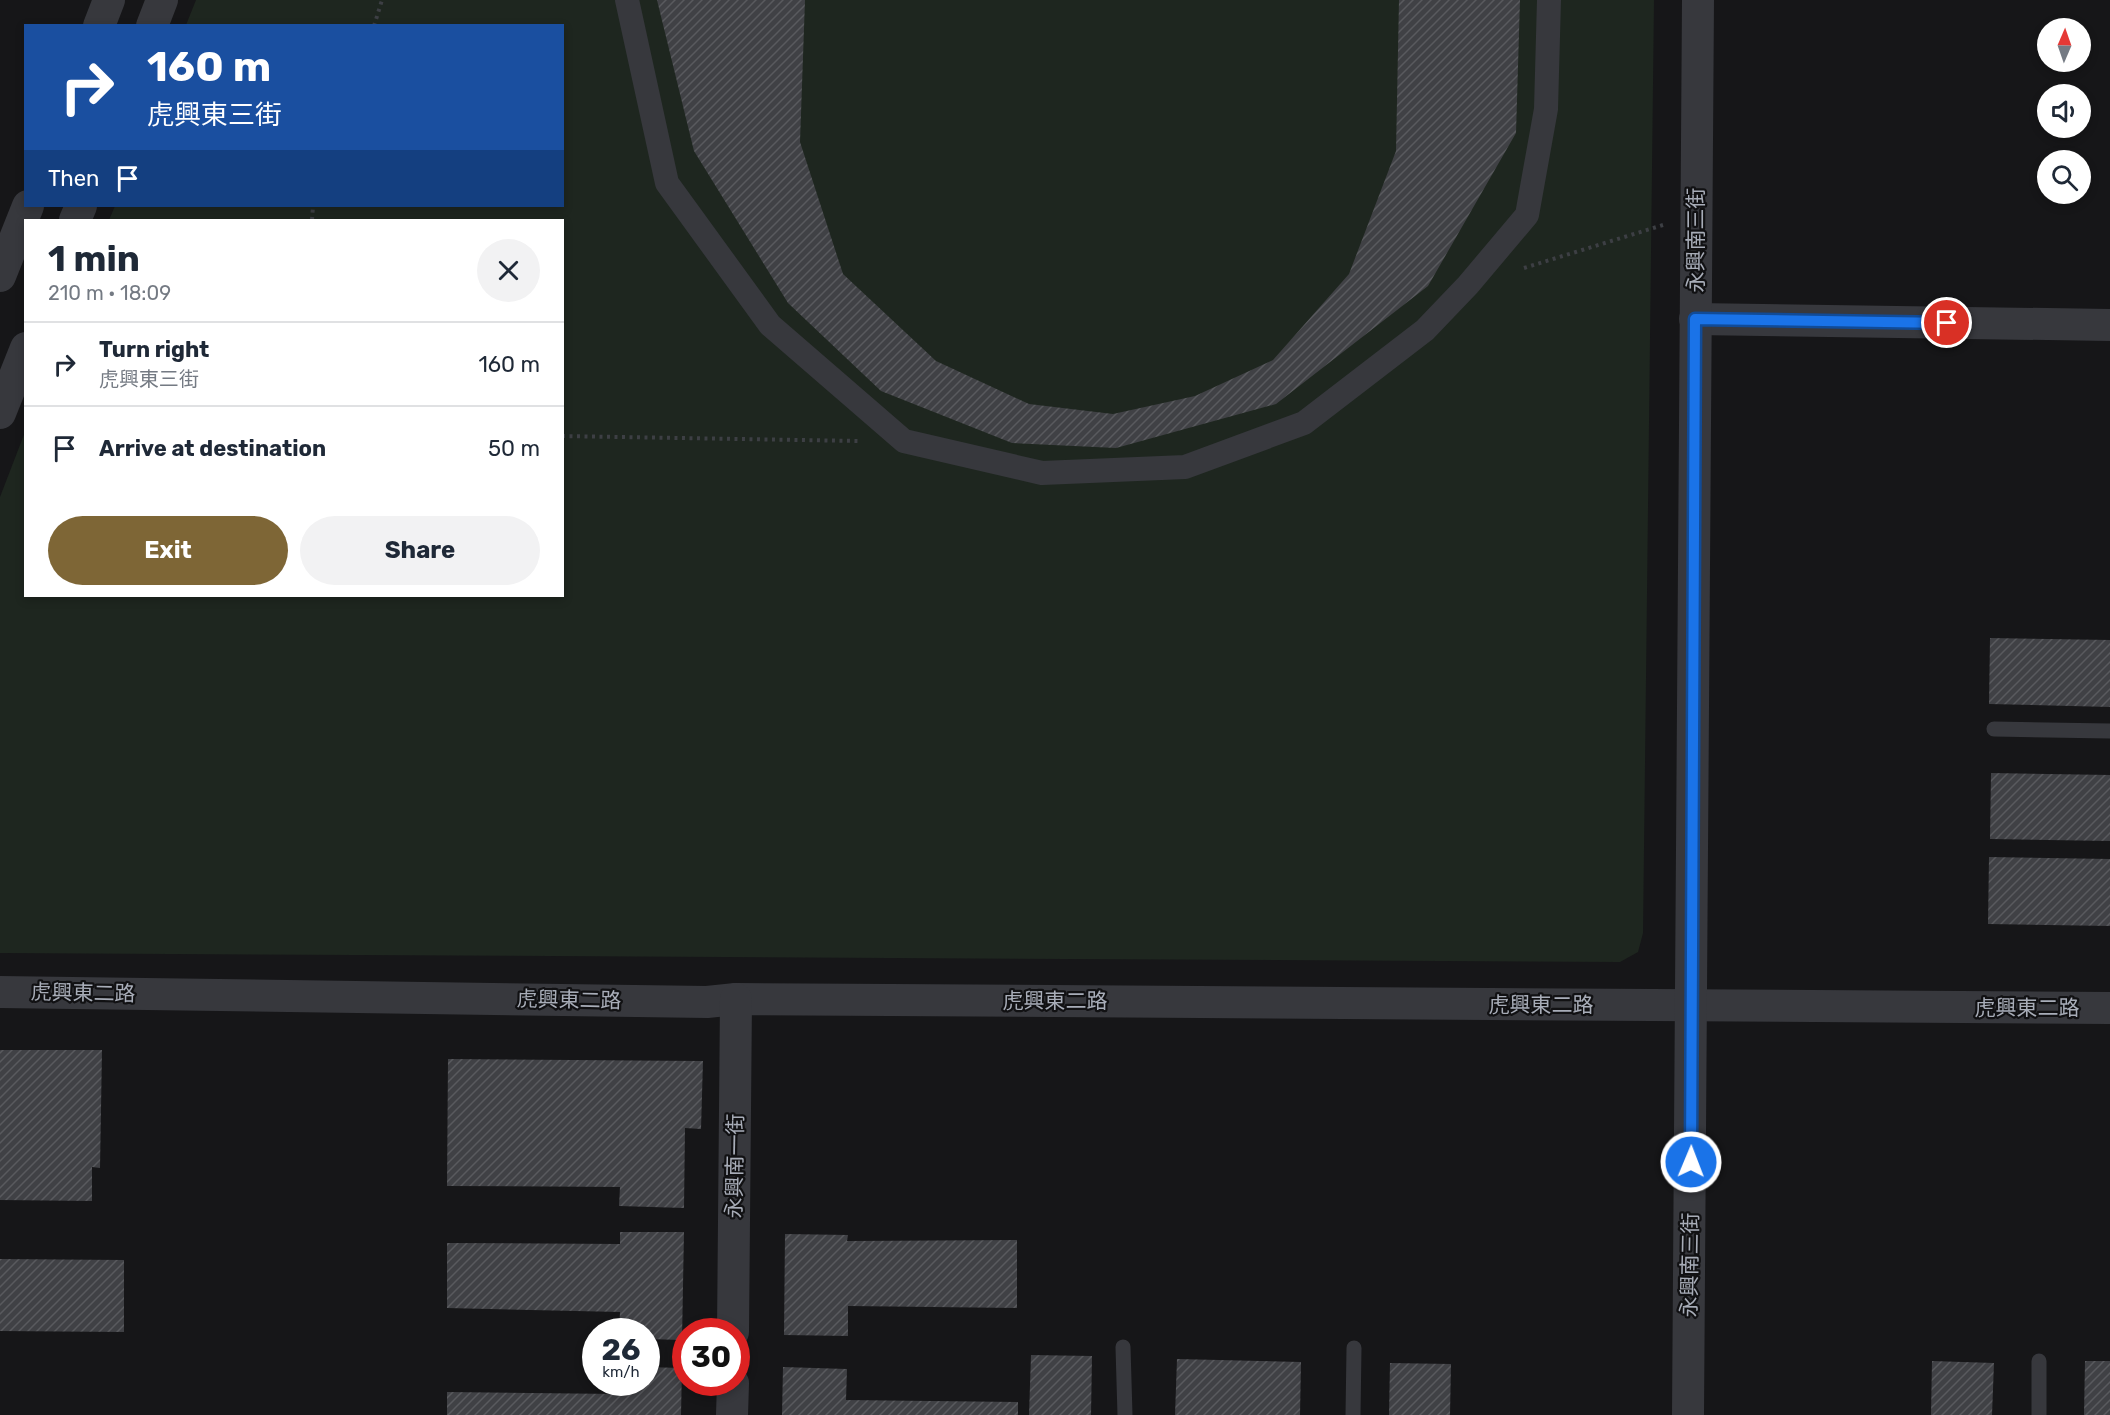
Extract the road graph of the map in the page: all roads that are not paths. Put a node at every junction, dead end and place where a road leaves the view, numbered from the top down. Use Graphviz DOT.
graph roads {
  1 [pos="109,0"];
  2 [pos="162,0"];
  3 [pos="627,0"];
  4 [pos="1549,0"];
  5 [pos="1698,0"];
  6 [pos="100,24"];
  7 [pos="153,24"];
  8 [pos="28,207"];
  9 [pos="0,276"];
  10 [pos="1695,319"];
  11 [pos="2110,325"];
  12 [pos="24,353"];
  13 [pos="0,413"];
  14 [pos="1994,729"];
  15 [pos="2110,731"];
  16 [pos="0,992"];
  17 [pos="736,999"];
  18 [pos="1692,1005"];
  19 [pos="2110,1008"];
  20 [pos="733,1318"];
  21 [pos="1123,1347"];
  22 [pos="1354,1348"];
  23 [pos="2039,1361"];
  24 [pos="733,1396"];
  25 [pos="732,1415"];
  26 [pos="1125,1415"];
  27 [pos="1353,1415"];
  28 [pos="1689,1415"];
  29 [pos="2039,1415"];
  1 -- 6 [label="street"];
  2 -- 7 [label="street"];
  3 -- 4 [label="street"];
  5 -- 10 [label="street, 永興南三街"];
  8 -- 9 [label="street"];
  10 -- 11 [label="street"];
  10 -- 18 [label="street, 永興南三街"];
  12 -- 13 [label="street"];
  14 -- 15 [label="lane"];
  16 -- 17 [label="street, 虎興東二路"];
  17 -- 18 [label="street, 虎興東二路"];
  17 -- 20 [label="street, 永興南一街"];
  18 -- 19 [label="street, 虎興東二路"];
  18 -- 28 [label="street, 永興南三街"];
  21 -- 26 [label="lane"];
  22 -- 27 [label="lane"];
  23 -- 29 [label="lane"];
  24 -- 25 [label="street"];
}
